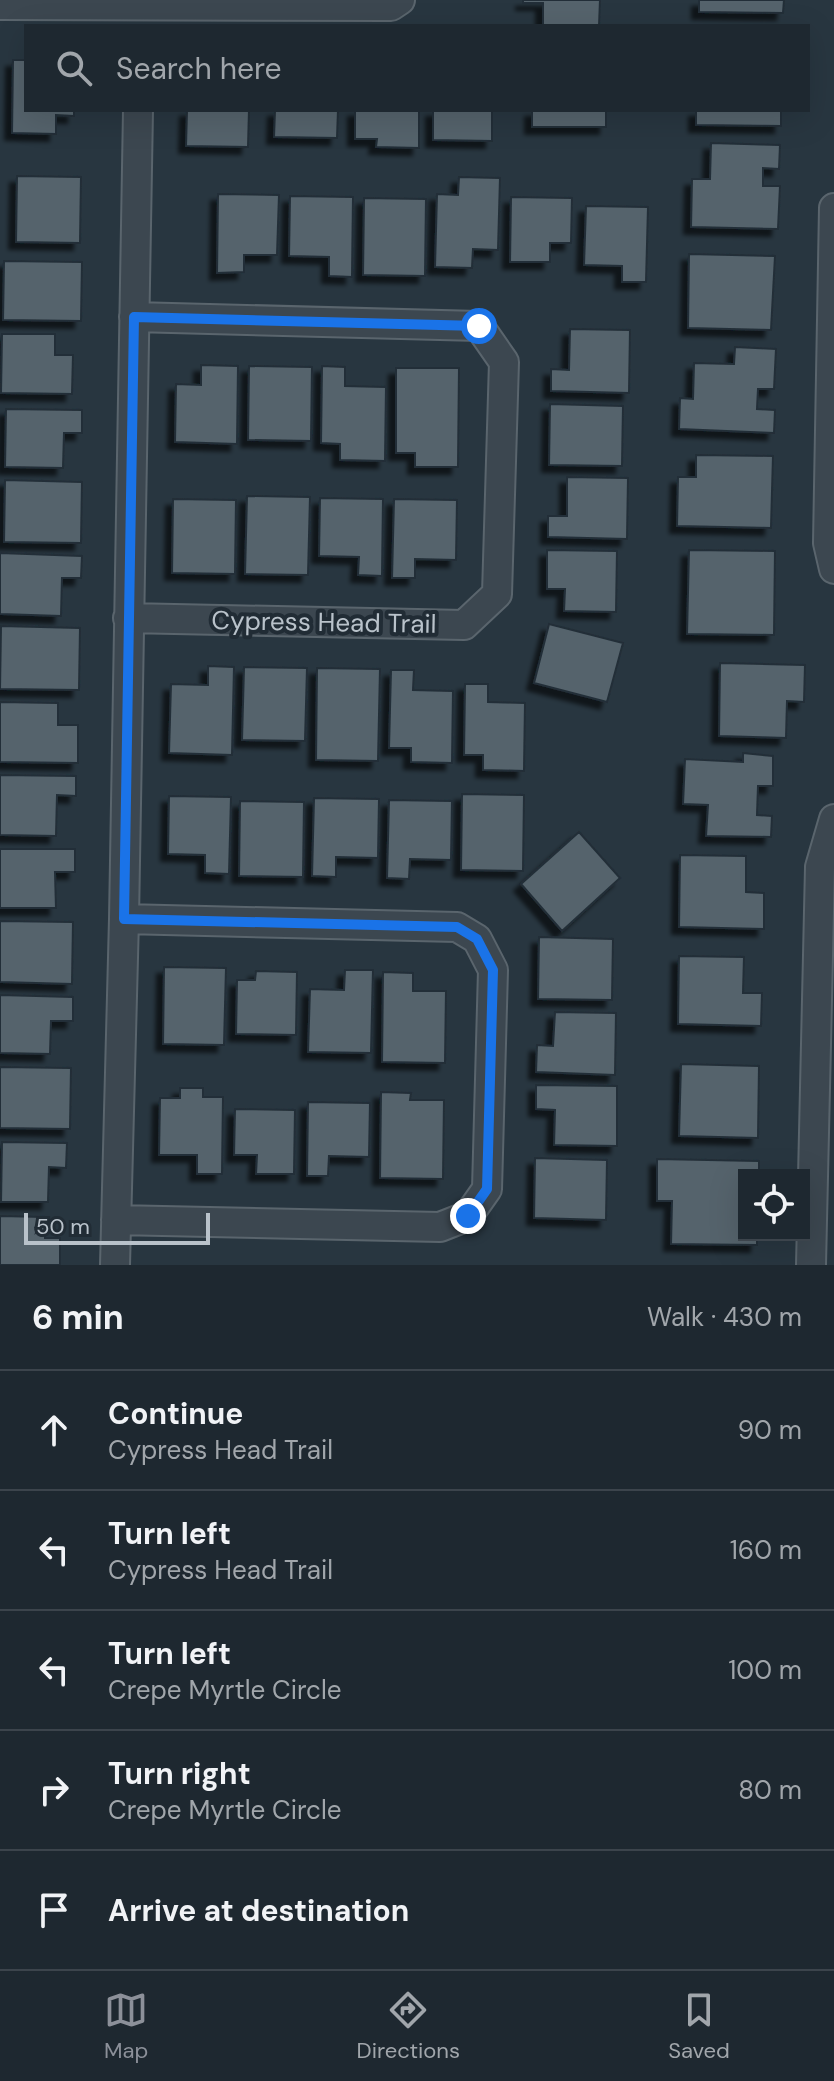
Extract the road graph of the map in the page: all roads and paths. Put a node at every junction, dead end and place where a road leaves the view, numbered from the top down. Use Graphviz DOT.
graph roads {
  1 [pos="400,0"];
  2 [pos="0,5"];
  3 [pos="140,16"];
  4 [pos="138,112"];
  5 [pos="834,208"];
  6 [pos="134,317"];
  7 [pos="834,569"];
  8 [pos="128,618"];
  9 [pos="834,819"];
  10 [pos="124,919"];
  11 [pos="116,1220"];
  12 [pos="115,1265"];
  13 [pos="811,1265"];
  1 -- 3 [label="street"];
  2 -- 3 [label="street"];
  4 -- 6 [label="street"];
  5 -- 7 [label="street"];
  6 -- 8 [label="street"];
  6 -- 8 [label="street, Cypress Head Trail"];
  8 -- 10 [label="street"];
  9 -- 13 [label="street"];
  10 -- 11 [label="street"];
  10 -- 11 [label="street"];
  11 -- 12 [label="street"];
}
